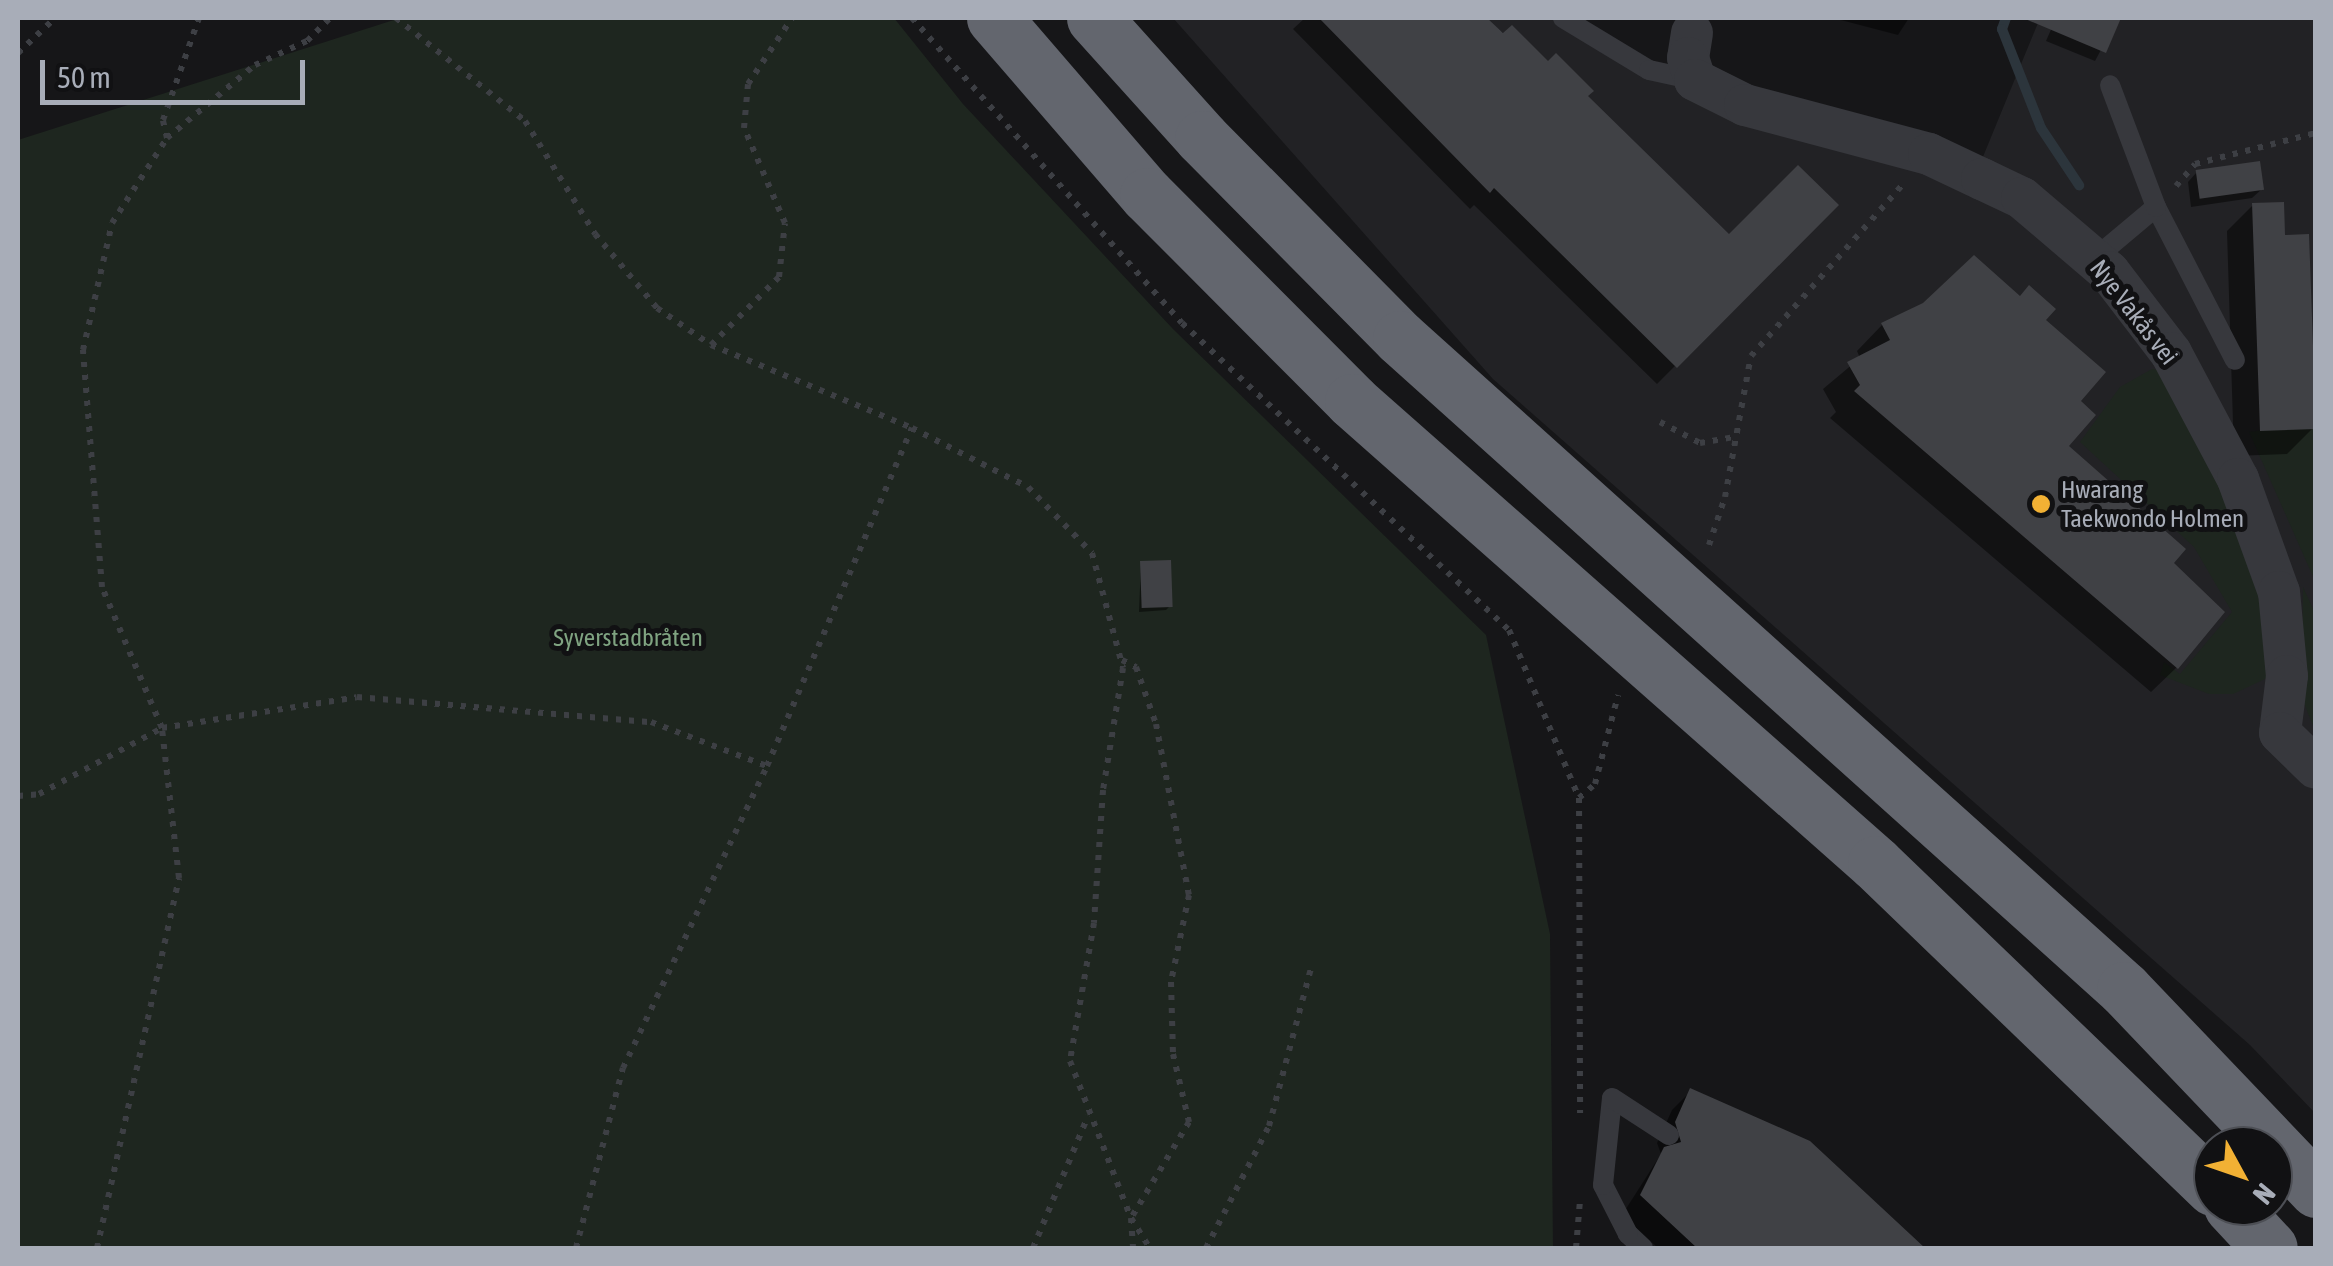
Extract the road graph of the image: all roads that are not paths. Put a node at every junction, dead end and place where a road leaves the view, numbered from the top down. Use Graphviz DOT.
graph roads {
  1 [pos="994,18"];
  2 [pos="1094,18"];
  3 [pos="1563,18"];
  4 [pos="1692,33"];
  5 [pos="1695,80"];
  6 [pos="2110,84"];
  7 [pos="2156,207"];
  8 [pos="2094,259"];
  9 [pos="2235,360"];
  10 [pos="2316,768"];
  11 [pos="1669,1135"];
  12 [pos="2193,1169"];
  13 [pos="2316,1190"];
  14 [pos="2250,1226"];
  15 [pos="1643,1248"];
  16 [pos="2270,1248"];
  1 -- 12 [label="highway"];
  2 -- 13 [label="highway"];
  3 -- 5 [label="lane, Nye Vakås vei"];
  4 -- 5 [label="street"];
  5 -- 8 [label="street, Nye Vakås vei"];
  6 -- 7 [label="lane"];
  7 -- 8 [label="lane"];
  7 -- 9 [label="lane"];
  8 -- 10 [label="street, Nye Vakås vei"];
  11 -- 15 [label="lane"];
  14 -- 16 [label="highway"];
}
